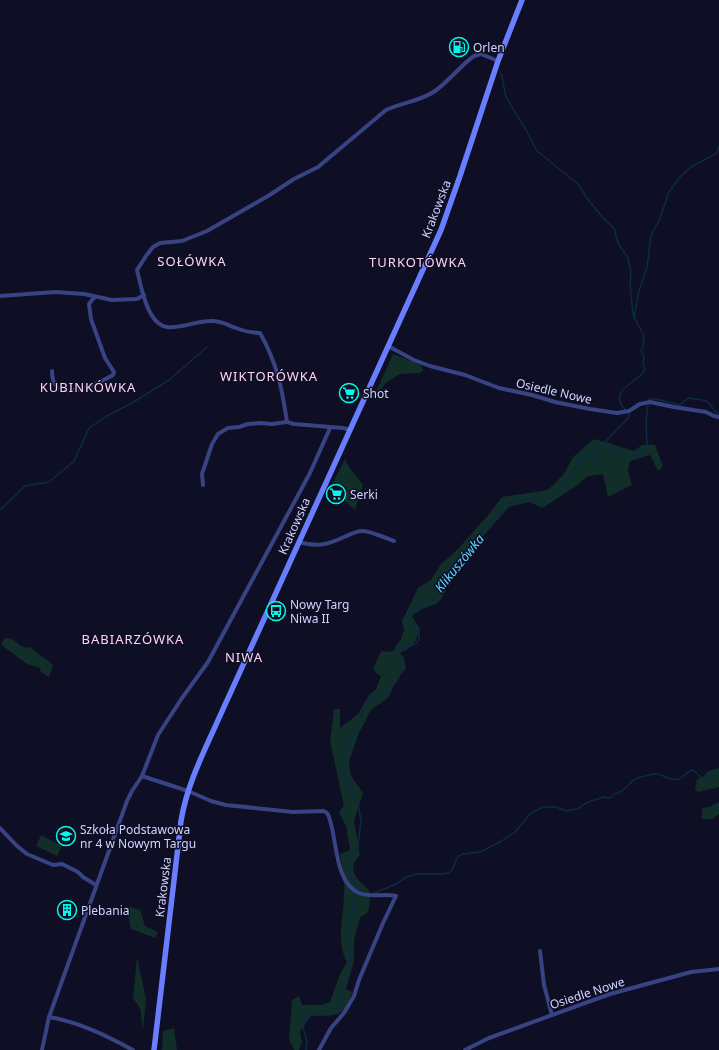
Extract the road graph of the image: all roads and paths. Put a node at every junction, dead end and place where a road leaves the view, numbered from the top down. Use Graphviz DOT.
graph roads {
  1 [pos="522,0"];
  2 [pos="498,60"];
  3 [pos="144,295"];
  4 [pos="0,296"];
  5 [pos="95,297"];
  6 [pos="388,346"];
  7 [pos="52,372"];
  8 [pos="719,417"];
  9 [pos="287,422"];
  10 [pos="330,428"];
  11 [pos="350,430"];
  12 [pos="203,485"];
  13 [pos="394,541"];
  14 [pos="299,542"];
  15 [pos="142,776"];
  16 [pos="188,791"];
  17 [pos="0,828"];
  18 [pos="96,884"];
  19 [pos="540,951"];
  20 [pos="719,969"];
  21 [pos="552,1015"];
  22 [pos="49,1017"];
  23 [pos="42,1050"];
  24 [pos="134,1050"];
  25 [pos="154,1050"];
  26 [pos="319,1050"];
  27 [pos="464,1050"];
  1 -- 2 [label="main road, Krakowska"];
  2 -- 3 [label="street"];
  2 -- 6 [label="main road, Krakowska"];
  3 -- 5 [label="street"];
  3 -- 9 [label="street"];
  4 -- 5 [label="street"];
  5 -- 7 [label="street"];
  6 -- 8 [label="street, Osiedle Nowe"];
  6 -- 11 [label="main road, Krakowska"];
  9 -- 10 [label="street"];
  9 -- 12 [label="street"];
  10 -- 11 [label="street"];
  10 -- 15 [label="street"];
  11 -- 14 [label="main road, Krakowska"];
  13 -- 14 [label="street"];
  14 -- 16 [label="main road, Krakowska"];
  15 -- 16 [label="street"];
  15 -- 18 [label="street"];
  16 -- 25 [label="main road, Krakowska"];
  16 -- 26 [label="street"];
  17 -- 18 [label="street"];
  18 -- 22 [label="street"];
  19 -- 21 [label="street"];
  20 -- 21 [label="street, Osiedle Nowe"];
  21 -- 27 [label="street, Osiedle Nowe"];
  22 -- 23 [label="street"];
  22 -- 24 [label="street"];
}
